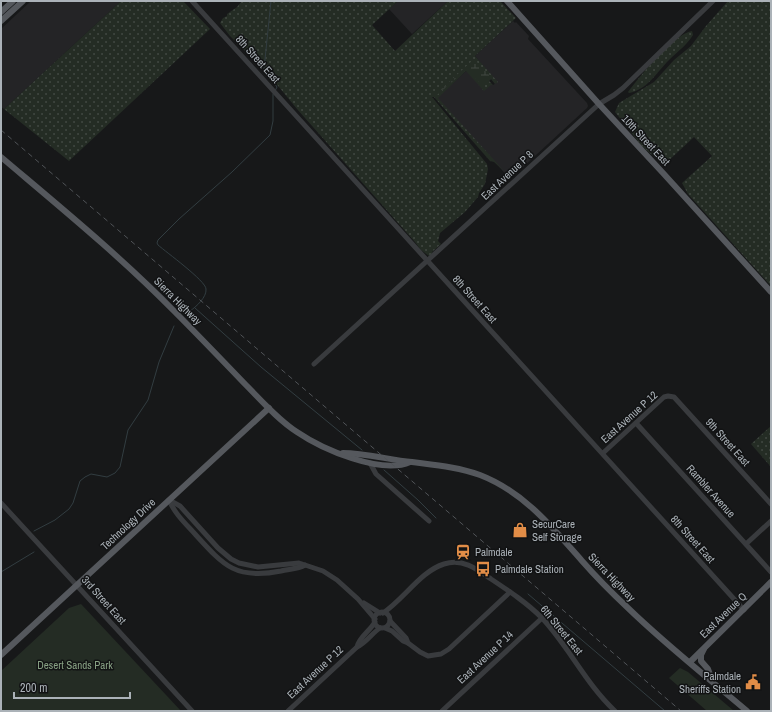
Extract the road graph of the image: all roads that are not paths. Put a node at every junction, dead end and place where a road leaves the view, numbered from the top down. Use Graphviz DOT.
graph roads {
  1 [pos="13,1"];
  2 [pos="23,1"];
  3 [pos="192,1"];
  4 [pos="507,1"];
  5 [pos="713,1"];
  6 [pos="1,12"];
  7 [pos="1,21"];
  8 [pos="599,104"];
  9 [pos="1,157"];
  10 [pos="428,261"];
  11 [pos="771,292"];
  12 [pos="314,364"];
  13 [pos="668,396"];
  14 [pos="269,408"];
  15 [pos="636,423"];
  16 [pos="341,453"];
  17 [pos="602,454"];
  18 [pos="410,462"];
  19 [pos="370,463"];
  20 [pos="169,500"];
  21 [pos="1,503"];
  22 [pos="771,504"];
  23 [pos="429,521"];
  24 [pos="771,521"];
  25 [pos="746,544"];
  26 [pos="771,572"];
  27 [pos="771,582"];
  28 [pos="76,586"];
  29 [pos="510,592"];
  30 [pos="358,599"];
  31 [pos="744,610"];
  32 [pos="381,613"];
  33 [pos="542,618"];
  34 [pos="375,621"];
  35 [pos="390,621"];
  36 [pos="383,628"];
  37 [pos="408,643"];
  38 [pos="706,646"];
  39 [pos="357,647"];
  40 [pos="1,655"];
  41 [pos="690,662"];
  42 [pos="712,681"];
  43 [pos="192,711"];
  44 [pos="288,711"];
  45 [pos="442,711"];
  46 [pos="615,711"];
  47 [pos="747,711"];
  1 -- 6 [label="main road"];
  2 -- 7 [label="main road"];
  3 -- 10 [label="street, 8th Street East"];
  4 -- 8 [label="main road, 10th Street East"];
  5 -- 8 [label="street, East Avenue P 8"];
  8 -- 10 [label="street, East Avenue P 8"];
  8 -- 11 [label="main road, 10th Street East"];
  9 -- 14 [label="main road, Sierra Highway"];
  10 -- 12 [label="street, East Avenue P 8"];
  10 -- 17 [label="street, 8th Street East"];
  13 -- 15 [label="street, East Avenue P 12"];
  13 -- 22 [label="street, 9th Street East"];
  14 -- 16 [label="main road, Sierra Highway"];
  14 -- 20 [label="main road, Technology Drive"];
  15 -- 17 [label="street, East Avenue P 12"];
  15 -- 25 [label="street, Rambler Avenue"];
  16 -- 18 [label="main road, Sierra Highway"];
  16 -- 19 [label="main road, Sierra Highway"];
  17 -- 31 [label="street, 8th Street East"];
  18 -- 19 [label="main road, Sierra Highway"];
  18 -- 41 [label="main road, Sierra Highway"];
  19 -- 23 [label="street"];
  20 -- 28 [label="main road, Technology Drive"];
  20 -- 30 [label="street"];
  21 -- 28 [label="street, 3rd Street East"];
  24 -- 25 [label="street"];
  25 -- 26 [label="street, Rambler Avenue"];
  27 -- 31 [label="main road, East Avenue Q"];
  28 -- 40 [label="main road, Technology Drive"];
  28 -- 43 [label="street, 3rd Street East"];
  29 -- 32 [label="street, 6th Street East"];
  29 -- 33 [label="street, 6th Street East"];
  29 -- 37 [label="street"];
  30 -- 32 [label="street"];
  30 -- 34 [label="street"];
  31 -- 38 [label="main road, East Avenue Q"];
  32 -- 34 [label="street"];
  32 -- 35 [label="street"];
  33 -- 45 [label="street, East Avenue P 14"];
  33 -- 46 [label="street, 6th Street East"];
  34 -- 36 [label="street"];
  34 -- 39 [label="street, East Avenue P 12"];
  35 -- 36 [label="street"];
  35 -- 37 [label="street"];
  36 -- 37 [label="street"];
  36 -- 39 [label="street, East Avenue P 12"];
  38 -- 41 [label="main road, East Avenue Q"];
  38 -- 42 [label="main road"];
  39 -- 44 [label="street, East Avenue P 12"];
  41 -- 42 [label="main road, Sierra Highway"];
  42 -- 47 [label="main road, Sierra Highway"];
}
